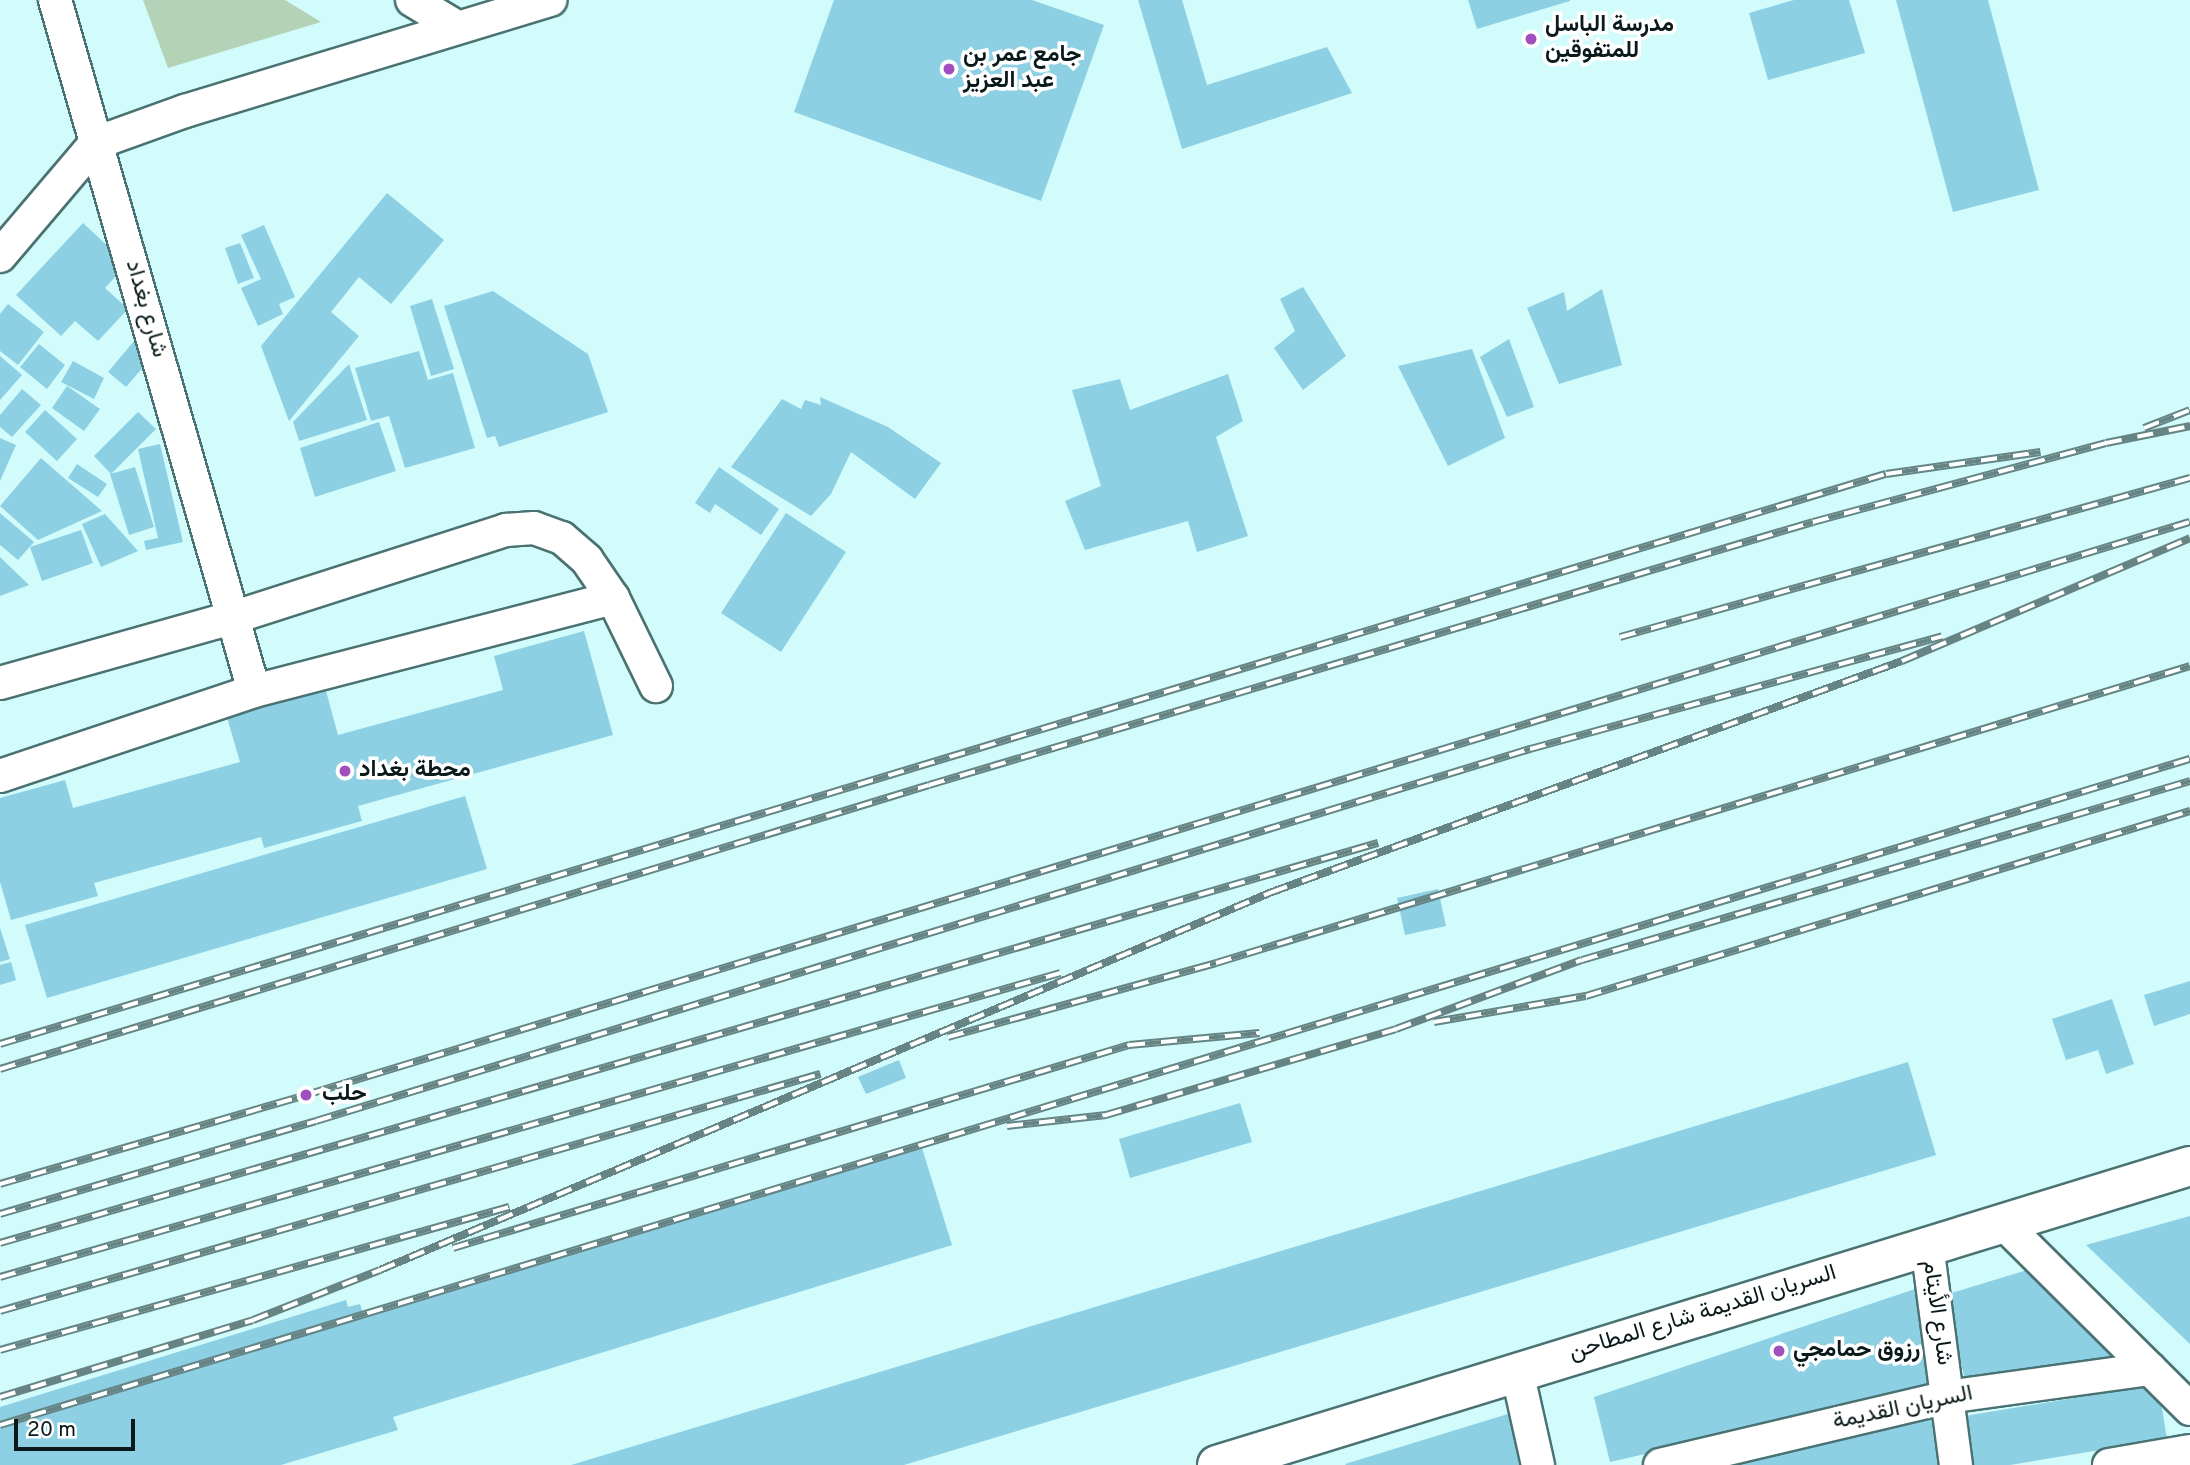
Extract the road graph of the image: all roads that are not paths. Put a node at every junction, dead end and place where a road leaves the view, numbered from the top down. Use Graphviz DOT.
graph roads {
  1 [pos="55,0"];
  2 [pos="412,0"];
  3 [pos="551,0"];
  4 [pos="457,27"];
  5 [pos="96,143"];
  6 [pos="0,256"];
  7 [pos="613,598"];
  8 [pos="234,617"];
  9 [pos="0,683"];
  10 [pos="656,686"];
  11 [pos="254,691"];
  12 [pos="0,776"];
  13 [pos="2190,1166"];
  14 [pos="2003,1223"];
  15 [pos="1927,1245"];
  16 [pos="2150,1369"];
  17 [pos="1517,1371"];
  18 [pos="1947,1397"];
  19 [pos="2190,1409"];
  20 [pos="2190,1451"];
  21 [pos="1217,1465"];
  22 [pos="1538,1465"];
  23 [pos="1660,1465"];
  24 [pos="1956,1465"];
  25 [pos="2109,1465"];
  1 -- 5 [label="street, شارع بغداد"];
  2 -- 4 [label="street"];
  3 -- 4 [label="street"];
  4 -- 5 [label="street"];
  5 -- 6 [label="street"];
  5 -- 8 [label="street, شارع بغداد"];
  7 -- 8 [label="street"];
  7 -- 10 [label="street"];
  7 -- 11 [label="street"];
  8 -- 9 [label="street"];
  8 -- 11 [label="street, شارع بغداد"];
  11 -- 12 [label="street"];
  13 -- 14 [label="street, السريان القديمة شارع المطاحن"];
  14 -- 15 [label="street, السريان القديمة شارع المطاحن"];
  14 -- 16 [label="street"];
  15 -- 17 [label="street, السريان القديمة شارع المطاحن"];
  15 -- 18 [label="street, شارع الأيتام"];
  16 -- 18 [label="street, السريان القديمة"];
  16 -- 19 [label="street"];
  17 -- 21 [label="street, السريان القديمة شارع المطاحن"];
  17 -- 22 [label="street"];
  18 -- 23 [label="street, السريان القديمة"];
  18 -- 24 [label="street, شارع الأيتام"];
  20 -- 25 [label="street"];
}
